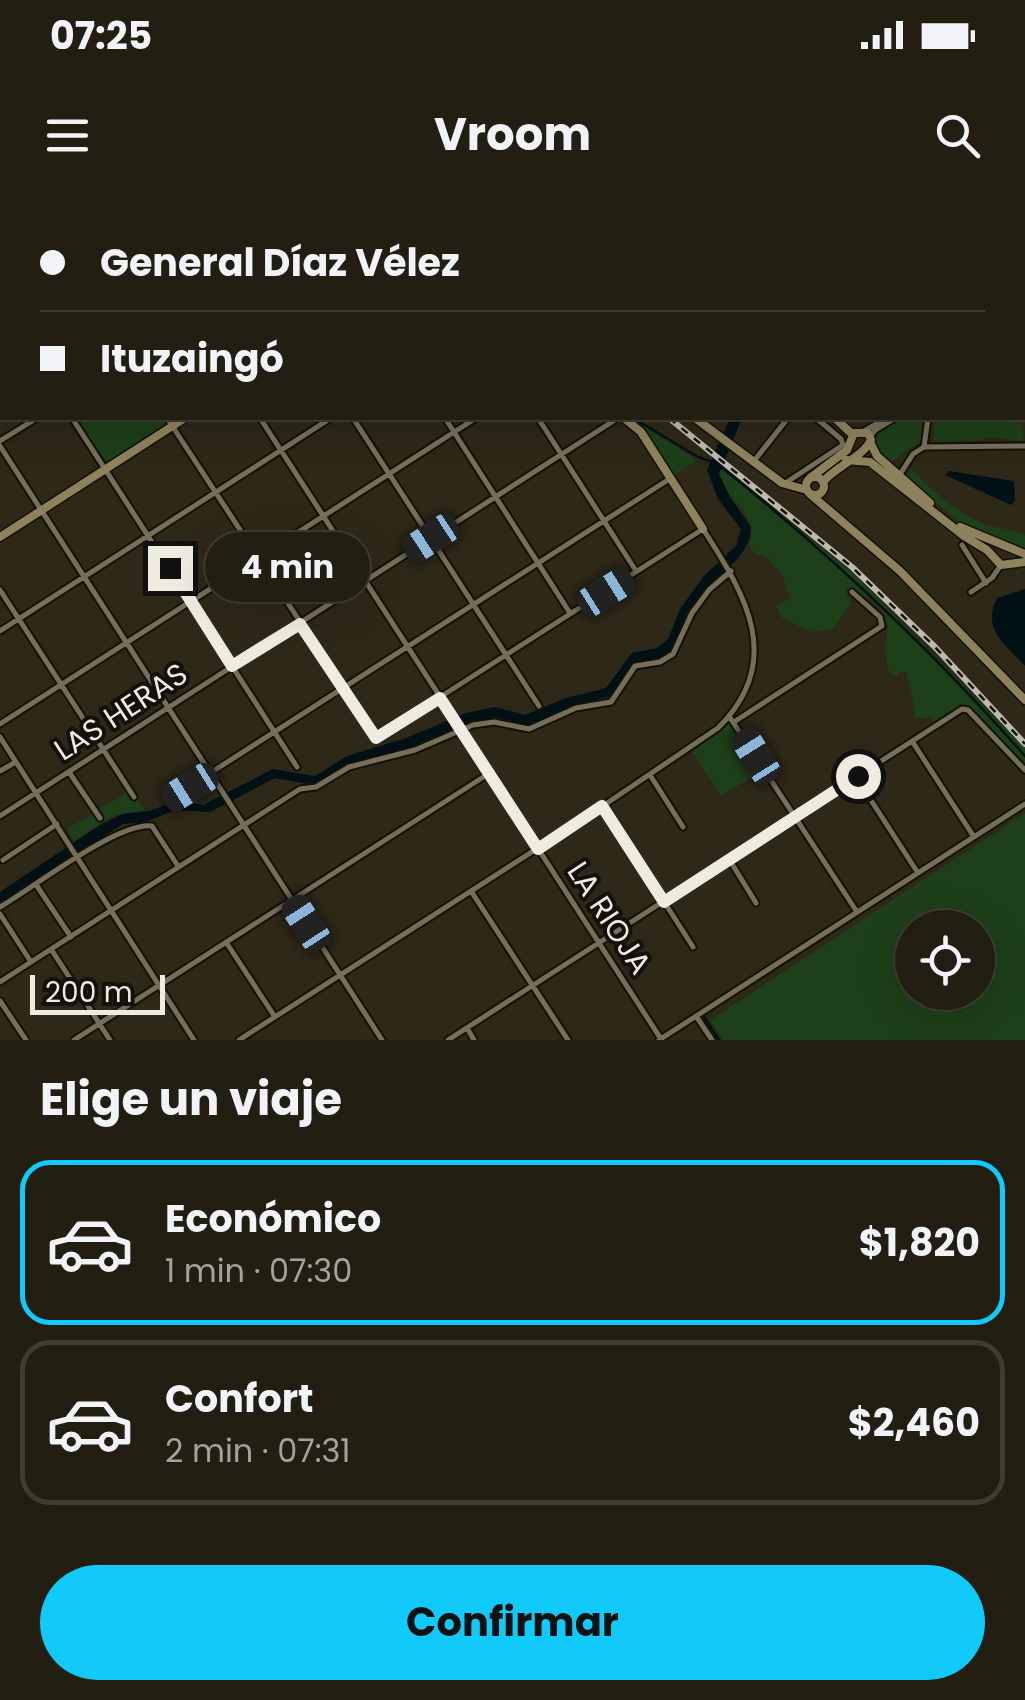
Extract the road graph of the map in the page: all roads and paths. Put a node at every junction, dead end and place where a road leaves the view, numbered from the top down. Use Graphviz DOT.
graph roads {
  1 [pos="35,420"];
  2 [pos="73,420"];
  3 [pos="261,420"];
  4 [pos="328,420"];
  5 [pos="354,420"];
  6 [pos="446,420"];
  7 [pos="473,420"];
  8 [pos="539,420"];
  9 [pos="618,420"];
  10 [pos="624,420"];
  11 [pos="698,420"];
  12 [pos="786,420"];
  13 [pos="818,420"];
  14 [pos="841,420"];
  15 [pos="888,420"];
  16 [pos="928,420"];
  17 [pos="169,422"];
  18 [pos="454,432"];
  19 [pos="862,437"];
  20 [pos="0,444"];
  21 [pos="1025,446"];
  22 [pos="924,448"];
  23 [pos="281,450"];
  24 [pos="562,455"];
  25 [pos="754,460"];
  26 [pos="846,460"];
  27 [pos="908,460"];
  28 [pos="106,468"];
  29 [pos="389,473"];
  30 [pos="671,478"];
  31 [pos="898,478"];
  32 [pos="786,484"];
  33 [pos="824,484"];
  34 [pos="808,486"];
  35 [pos="215,493"];
  36 [pos="497,497"];
  37 [pos="42,510"];
  38 [pos="323,516"];
  39 [pos="604,520"];
  40 [pos="846,522"];
  41 [pos="704,529"];
  42 [pos="149,536"];
  43 [pos="0,537"];
  44 [pos="431,538"];
  45 [pos="1002,542"];
  46 [pos="962,545"];
  47 [pos="1021,551"];
  48 [pos="994,556"];
  49 [pos="258,558"];
  50 [pos="538,562"];
  51 [pos="1025,562"];
  52 [pos="1014,564"];
  53 [pos="1001,565"];
  54 [pos="730,570"];
  55 [pos="637,572"];
  56 [pos="84,577"];
  57 [pos="366,581"];
  58 [pos="986,583"];
  59 [pos="0,590"];
  60 [pos="852,592"];
  61 [pos="972,592"];
  62 [pos="190,601"];
  63 [pos="473,605"];
  64 [pos="571,614"];
  65 [pos="19,619"];
  66 [pos="300,624"];
  67 [pos="0,631"];
  68 [pos="126,642"];
  69 [pos="408,646"];
  70 [pos="506,655"];
  71 [pos="232,666"];
  72 [pos="61,685"];
  73 [pos="342,689"];
  74 [pos="440,698"];
  75 [pos="1025,700"];
  76 [pos="539,706"];
  77 [pos="168,708"];
  78 [pos="731,719"];
  79 [pos="0,724"];
  80 [pos="460,729"];
  81 [pos="274,733"];
  82 [pos="0,737"];
  83 [pos="912,741"];
  84 [pos="103,750"];
  85 [pos="16,762"];
  86 [pos="296,767"];
  87 [pos="1025,770"];
  88 [pos="0,772"];
  89 [pos="69,772"];
  90 [pos="211,773"];
  91 [pos="488,774"];
  92 [pos="650,775"];
  93 [pos="856,777"];
  94 [pos="36,793"];
  95 [pos="134,797"];
  96 [pos="168,800"];
  97 [pos="1025,804"];
  98 [pos="602,806"];
  99 [pos="0,816"];
  100 [pos="795,817"];
  101 [pos="100,818"];
  102 [pos="56,824"];
  103 [pos="244,824"];
  104 [pos="683,827"];
  105 [pos="974,837"];
  106 [pos="538,849"];
  107 [pos="77,858"];
  108 [pos="728,859"];
  109 [pos="4,860"];
  110 [pos="179,866"];
  111 [pos="918,873"];
  112 [pos="37,886"];
  113 [pos="471,891"];
  114 [pos="292,900"];
  115 [pos="664,902"];
  116 [pos="756,903"];
  117 [pos="111,910"];
  118 [pos="0,911"];
  119 [pos="857,912"];
  120 [pos="70,937"];
  121 [pos="226,942"];
  122 [pos="598,943"];
  123 [pos="694,947"];
  124 [pos="51,950"];
  125 [pos="32,962"];
  126 [pos="340,976"];
  127 [pos="0,982"];
  128 [pos="158,986"];
  129 [pos="533,986"];
  130 [pos="0,1000"];
  131 [pos="696,1016"];
  132 [pos="275,1017"];
  133 [pos="99,1023"];
  134 [pos="467,1028"];
  135 [pos="26,1040"];
  136 [pos="74,1040"];
  137 [pos="110,1040"];
  138 [pos="194,1040"];
  139 [pos="239,1040"];
  140 [pos="382,1040"];
  141 [pos="448,1040"];
  142 [pos="474,1040"];
  143 [pos="568,1040"];
  144 [pos="660,1040"];
  145 [pos="712,1040"];
  1 -- 20 [label="street"];
  2 -- 28 [label="street"];
  3 -- 23 [label="street, LA RIOJA"];
  4 -- 23 [label="street"];
  5 -- 29 [label="street"];
  6 -- 18 [label="street"];
  7 -- 18 [label="street"];
  8 -- 24 [label="street"];
  9 -- 24 [label="street, LAS HERAS"];
  10 -- 30 [label="street"];
  11 -- 25 [label="street"];
  12 -- 25 [label="street"];
  13 -- 32 [label="street"];
  14 -- 19 [label="street"];
  15 -- 19 [label="street"];
  16 -- 22 [label="street"];
  17 -- 28 [label="street"];
  17 -- 35 [label="street"];
  18 -- 29 [label="street"];
  18 -- 36 [label="street"];
  19 -- 26 [label="street"];
  19 -- 31 [label="street"];
  19 -- 34 [label="street"];
  20 -- 37 [label="street"];
  21 -- 22 [label="street"];
  22 -- 27 [label="street"];
  23 -- 35 [label="street"];
  23 -- 38 [label="street, LA RIOJA"];
  24 -- 36 [label="street, LAS HERAS"];
  24 -- 39 [label="street"];
  25 -- 32 [label="street"];
  26 -- 31 [label="street"];
  26 -- 33 [label="street"];
  27 -- 31 [label="street"];
  27 -- 31 [label="street"];
  28 -- 37 [label="street"];
  28 -- 42 [label="street"];
  29 -- 38 [label="street"];
  29 -- 44 [label="street"];
  30 -- 39 [label="street"];
  30 -- 41 [label="street"];
  31 -- 45 [label="street"];
  31 -- 48 [label="street"];
  32 -- 34 [label="street"];
  33 -- 34 [label="street"];
  33 -- 34 [label="street"];
  33 -- 40 [label="street"];
  34 -- 40 [label="street"];
  35 -- 42 [label="street"];
  35 -- 49 [label="street"];
  36 -- 44 [label="street, LAS HERAS"];
  36 -- 50 [label="street"];
  37 -- 43 [label="street"];
  37 -- 56 [label="street"];
  38 -- 49 [label="street"];
  38 -- 57 [label="street, LA RIOJA"];
  39 -- 50 [label="street"];
  39 -- 55 [label="street"];
  40 -- 75 [label="street"];
  41 -- 54 [label="street"];
  41 -- 55 [label="street"];
  42 -- 56 [label="street"];
  42 -- 62 [label="street"];
  44 -- 57 [label="street, LAS HERAS"];
  44 -- 63 [label="street"];
  45 -- 47 [label="street"];
  45 -- 48 [label="street"];
  46 -- 58 [label="street"];
  47 -- 52 [label="street"];
  48 -- 53 [label="street"];
  49 -- 62 [label="street"];
  49 -- 66 [label="street"];
  50 -- 63 [label="street"];
  50 -- 64 [label="street"];
  51 -- 52 [label="street"];
  52 -- 53 [label="street"];
  53 -- 58 [label="street"];
  54 -- 78 [label="street"];
  54 -- 80 [label="street"];
  55 -- 64 [label="street"];
  56 -- 65 [label="street"];
  56 -- 68 [label="street"];
  57 -- 66 [label="street, LAS HERAS"];
  57 -- 69 [label="street, LA RIOJA"];
  58 -- 61 [label="street"];
  59 -- 65 [label="street"];
  60 -- 78 [label="street"];
  62 -- 68 [label="street"];
  62 -- 71 [label="street"];
  63 -- 69 [label="street"];
  63 -- 70 [label="street"];
  64 -- 70 [label="street"];
  65 -- 67 [label="street"];
  65 -- 72 [label="street"];
  66 -- 71 [label="street, LAS HERAS"];
  66 -- 73 [label="street"];
  68 -- 72 [label="street"];
  68 -- 77 [label="street"];
  69 -- 73 [label="street"];
  69 -- 74 [label="street, LA RIOJA"];
  70 -- 74 [label="street"];
  70 -- 76 [label="street"];
  71 -- 77 [label="street, LAS HERAS"];
  71 -- 81 [label="street"];
  72 -- 79 [label="street"];
  72 -- 84 [label="street"];
  73 -- 74 [label="street"];
  73 -- 81 [label="street"];
  74 -- 80 [label="street, LA RIOJA"];
  77 -- 84 [label="street, LAS HERAS"];
  77 -- 90 [label="street"];
  78 -- 92 [label="street"];
  78 -- 100 [label="street"];
  80 -- 91 [label="street, LA RIOJA"];
  80 -- 103 [label="street"];
  81 -- 86 [label="street"];
  81 -- 90 [label="street"];
  82 -- 85 [label="street"];
  83 -- 87 [label="street"];
  83 -- 93 [label="street"];
  83 -- 105 [label="street"];
  84 -- 89 [label="street, LAS HERAS"];
  84 -- 95 [label="street"];
  85 -- 88 [label="street"];
  85 -- 94 [label="street"];
  89 -- 94 [label="street, LAS HERAS"];
  89 -- 101 [label="street"];
  90 -- 96 [label="street"];
  90 -- 103 [label="street"];
  91 -- 106 [label="street, LA RIOJA"];
  91 -- 114 [label="street"];
  92 -- 98 [label="street"];
  92 -- 104 [label="street"];
  93 -- 100 [label="street"];
  93 -- 111 [label="street"];
  94 -- 99 [label="street, LAS HERAS"];
  94 -- 102 [label="street"];
  97 -- 105 [label="street"];
  98 -- 106 [label="street"];
  98 -- 115 [label="street"];
  100 -- 108 [label="street"];
  100 -- 119 [label="street"];
  102 -- 107 [label="street"];
  102 -- 109 [label="street"];
  103 -- 110 [label="street"];
  103 -- 114 [label="street"];
  105 -- 111 [label="street"];
  106 -- 113 [label="street"];
  106 -- 122 [label="street, LA RIOJA"];
  107 -- 110 [label="street"];
  107 -- 112 [label="street"];
  107 -- 117 [label="street"];
  108 -- 115 [label="street"];
  108 -- 116 [label="street"];
  110 -- 117 [label="street"];
  111 -- 119 [label="street"];
  112 -- 118 [label="street"];
  112 -- 120 [label="street"];
  113 -- 126 [label="street"];
  113 -- 129 [label="street"];
  114 -- 121 [label="street"];
  114 -- 126 [label="street"];
  115 -- 122 [label="street"];
  115 -- 123 [label="street"];
  117 -- 120 [label="street"];
  117 -- 128 [label="street"];
  118 -- 125 [label="street"];
  119 -- 131 [label="street"];
  120 -- 124 [label="street"];
  121 -- 128 [label="street"];
  121 -- 132 [label="street"];
  122 -- 129 [label="street"];
  122 -- 144 [label="street, LA RIOJA"];
  124 -- 125 [label="street"];
  124 -- 133 [label="street"];
  125 -- 127 [label="street"];
  126 -- 132 [label="street"];
  126 -- 140 [label="street"];
  128 -- 133 [label="street"];
  128 -- 138 [label="street"];
  129 -- 134 [label="street"];
  129 -- 143 [label="street"];
  130 -- 135 [label="street"];
  131 -- 144 [label="street"];
  131 -- 145 [label="street"];
  132 -- 139 [label="street"];
  133 -- 136 [label="street"];
  133 -- 137 [label="street"];
  134 -- 141 [label="street"];
  134 -- 142 [label="street"];
}
